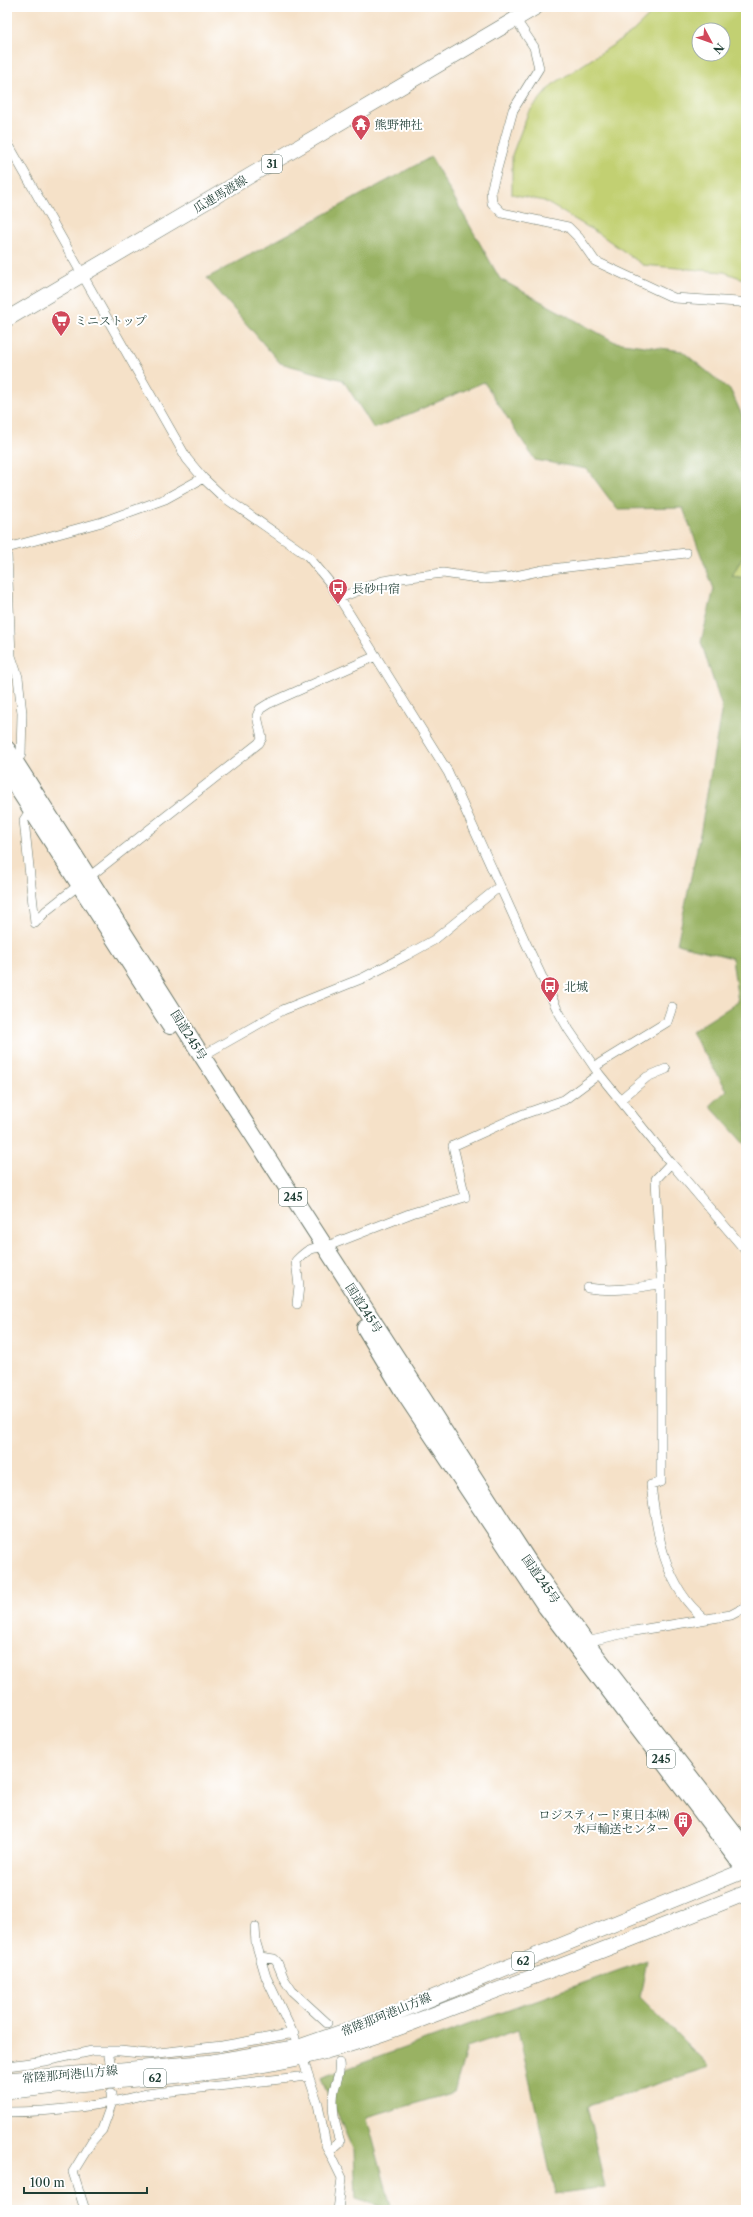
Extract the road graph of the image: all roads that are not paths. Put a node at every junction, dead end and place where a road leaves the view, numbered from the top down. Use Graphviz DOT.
graph roads {
  1 [pos="536,7"];
  2 [pos="516,20"];
  3 [pos="7,142"];
  4 [pos="83,275"];
  5 [pos="746,304"];
  6 [pos="7,319"];
  7 [pos="203,478"];
  8 [pos="7,548"];
  9 [pos="686,553"];
  10 [pos="7,555"];
  11 [pos="339,598"];
  12 [pos="376,656"];
  13 [pos="10,761"];
  14 [pos="30,811"];
  15 [pos="83,881"];
  16 [pos="500,886"];
  17 [pos="672,1007"];
  18 [pos="202,1056"];
  19 [pos="666,1069"];
  20 [pos="597,1070"];
  21 [pos="620,1100"];
  22 [pos="671,1163"];
  23 [pos="319,1247"];
  24 [pos="746,1251"];
  25 [pos="661,1283"];
  26 [pos="588,1288"];
  27 [pos="297,1304"];
  28 [pos="745,1611"];
  29 [pos="705,1619"];
  30 [pos="581,1644"];
  31 [pos="746,1849"];
  32 [pos="746,1871"];
  33 [pos="746,1893"];
  34 [pos="255,1927"];
  35 [pos="260,1957"];
  36 [pos="327,2023"];
  37 [pos="298,2046"];
  38 [pos="108,2051"];
  39 [pos="110,2062"];
  40 [pos="339,2063"];
  41 [pos="7,2066"];
  42 [pos="308,2076"];
  43 [pos="7,2080"];
  44 [pos="7,2092"];
  45 [pos="111,2098"];
  46 [pos="7,2112"];
  47 [pos="329,2152"];
  48 [pos="86,2210"];
  49 [pos="338,2210"];
  1 -- 2 [label="main road, 瓜連馬渡線 / 31"];
  2 -- 4 [label="main road, 瓜連馬渡線 / 31"];
  2 -- 5 [label="street"];
  3 -- 4 [label="street"];
  4 -- 6 [label="main road, 瓜連馬渡線 / 31"];
  4 -- 7 [label="street"];
  7 -- 8 [label="street"];
  7 -- 11 [label="street"];
  9 -- 11 [label="street"];
  10 -- 13 [label="street"];
  11 -- 12 [label="street"];
  12 -- 15 [label="street"];
  12 -- 16 [label="street"];
  13 -- 14 [label="highway, 国道245号 / 245"];
  13 -- 15 [label="highway, 国道245号 / 245"];
  14 -- 15 [label="highway, 国道245号 / 245"];
  14 -- 15 [label="street"];
  15 -- 18 [label="highway, 国道245号 / 245"];
  15 -- 23 [label="highway, 国道245号 / 245"];
  16 -- 18 [label="street"];
  16 -- 20 [label="street"];
  17 -- 20 [label="street"];
  18 -- 23 [label="highway, 国道245号 / 245"];
  19 -- 21 [label="street"];
  20 -- 21 [label="street"];
  20 -- 23 [label="street"];
  21 -- 22 [label="street"];
  22 -- 24 [label="street"];
  22 -- 25 [label="street"];
  23 -- 27 [label="street"];
  23 -- 30 [label="highway, 国道245号 / 245"];
  25 -- 26 [label="street"];
  25 -- 29 [label="street"];
  28 -- 29 [label="street"];
  29 -- 30 [label="street"];
  30 -- 31 [label="highway, 国道245号 / 245"];
  30 -- 32 [label="highway, 国道245号 / 245"];
  32 -- 37 [label="main road, 常陸那珂港山方線 / 62"];
  33 -- 37 [label="main road, 常陸那珂港山方線 / 62"];
  34 -- 35 [label="street"];
  35 -- 36 [label="street"];
  35 -- 37 [label="street"];
  37 -- 38 [label="street"];
  37 -- 42 [label="street"];
  37 -- 43 [label="main road, 常陸那珂港山方線 / 62"];
  37 -- 44 [label="main road, 常陸那珂港山方線 / 62"];
  38 -- 39 [label="street"];
  38 -- 41 [label="street"];
  40 -- 47 [label="street"];
  42 -- 45 [label="street"];
  42 -- 47 [label="street"];
  45 -- 46 [label="street"];
  45 -- 48 [label="street"];
  47 -- 49 [label="street"];
}
